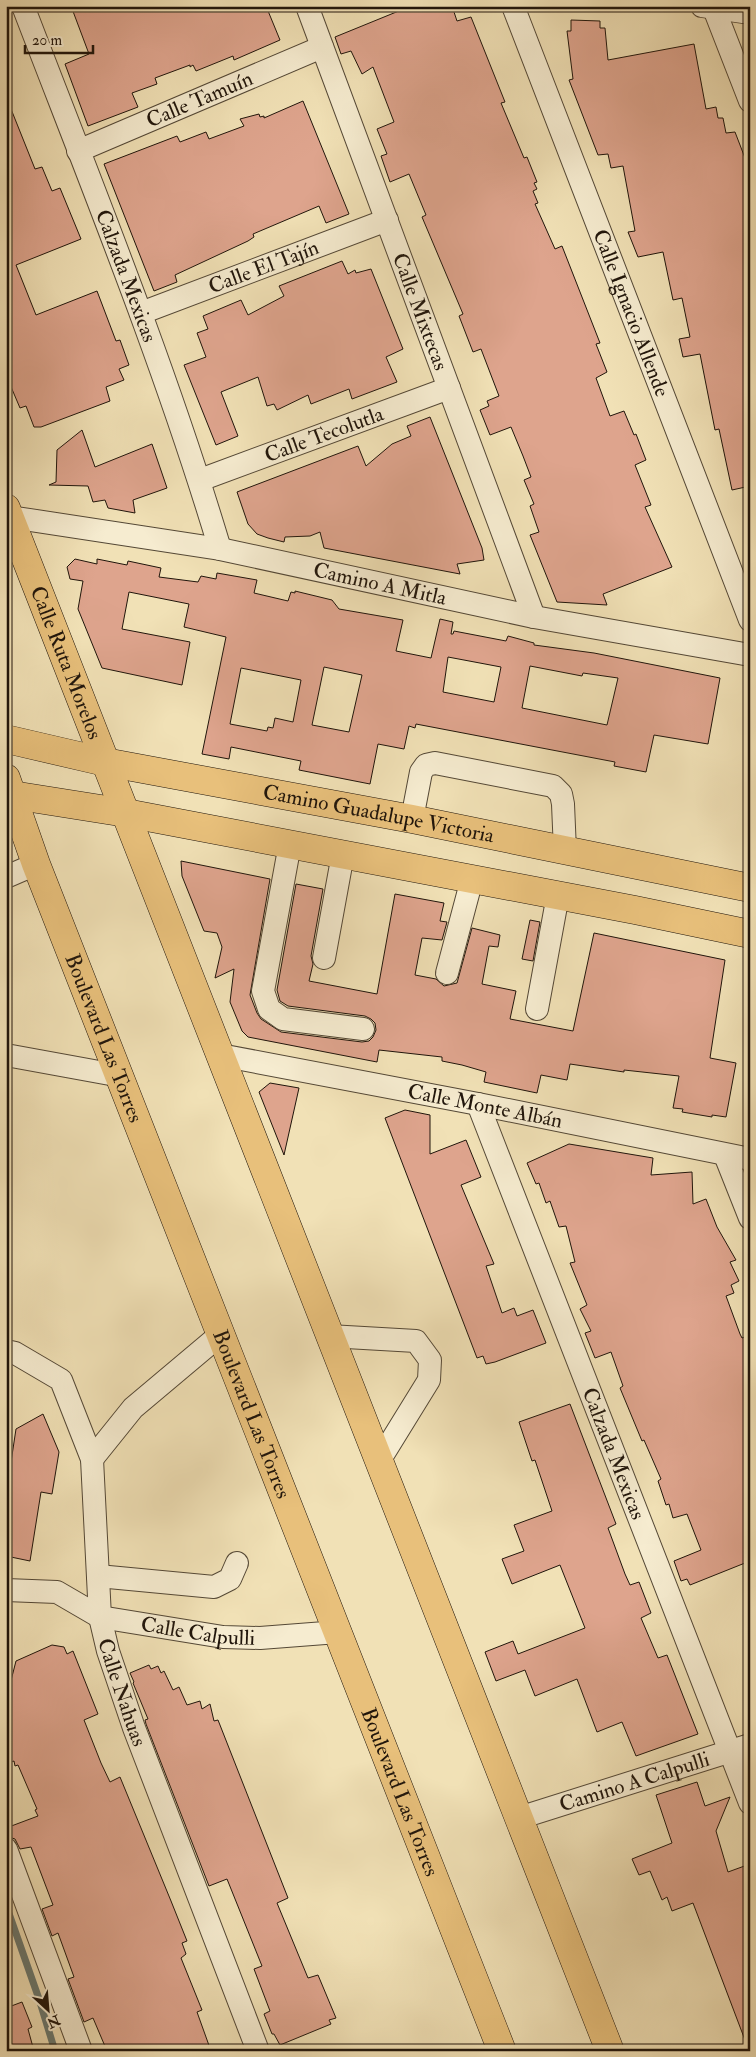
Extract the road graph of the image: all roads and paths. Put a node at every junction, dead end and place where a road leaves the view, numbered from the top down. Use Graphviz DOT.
graph roads {
  1 [pos="23,6"];
  2 [pos="307,6"];
  3 [pos="513,6"];
  4 [pos="709,7"];
  5 [pos="750,13"];
  6 [pos="322,47"];
  7 [pos="750,101"];
  8 [pos="78,150"];
  9 [pos="387,220"];
  10 [pos="140,313"];
  11 [pos="449,388"];
  12 [pos="200,480"];
  13 [pos="8,513"];
  14 [pos="220,549"];
  15 [pos="534,617"];
  16 [pos="750,620"];
  17 [pos="750,655"];
  18 [pos="6,739"];
  19 [pos="105,762"];
  20 [pos="8,789"];
  21 [pos="126,813"];
  22 [pos="412,819"];
  23 [pos="290,844"];
  24 [pos="565,851"];
  25 [pos="343,854"];
  26 [pos="36,864"];
  27 [pos="6,876"];
  28 [pos="472,879"];
  29 [pos="750,888"];
  30 [pos="558,895"];
  31 [pos="750,934"];
  32 [pos="324,958"];
  33 [pos="447,973"];
  34 [pos="537,1009"];
  35 [pos="363,1029"];
  36 [pos="6,1055"];
  37 [pos="220,1055"];
  38 [pos="121,1076"];
  39 [pos="478,1104"];
  40 [pos="725,1155"];
  41 [pos="750,1159"];
  42 [pos="750,1218"];
  43 [pos="221,1334"];
  44 [pos="330,1336"];
  45 [pos="6,1351"];
  46 [pos="92,1459"];
  47 [pos="378,1461"];
  48 [pos="237,1563"];
  49 [pos="98,1576"];
  50 [pos="6,1590"];
  51 [pos="100,1617"];
  52 [pos="338,1632"];
  53 [pos="740,1748"];
  54 [pos="750,1803"];
  55 [pos="519,1818"];
  56 [pos="6,1849"];
  57 [pos="594,2008"];
  58 [pos="490,2020"];
  59 [pos="81,2051"];
  60 [pos="258,2051"];
  61 [pos="502,2051"];
  62 [pos="522,2051"];
  63 [pos="586,2051"];
  64 [pos="610,2051"];
  1 -- 8 [label="street, Calzada Mexicas"];
  2 -- 6 [label="street, Calle Mixtecas"];
  3 -- 16 [label="street, Calle Ignacio Allende"];
  4 -- 5 [label="street"];
  4 -- 7 [label="street"];
  6 -- 8 [label="street, Calle Tamuín"];
  6 -- 9 [label="street, Calle Mixtecas"];
  8 -- 10 [label="street, Calzada Mexicas"];
  9 -- 10 [label="street, Calle El Tajín"];
  9 -- 11 [label="street, Calle Mixtecas"];
  10 -- 12 [label="street, Calzada Mexicas"];
  11 -- 12 [label="street, Calle Tecolutla"];
  11 -- 15 [label="street, Calle Mixtecas"];
  12 -- 14 [label="street, Calzada Mexicas"];
  13 -- 14 [label="street, Camino A Mitla"];
  13 -- 19 [label="main road, Calle Ruta Morelos"];
  14 -- 15 [label="street, Camino A Mitla"];
  15 -- 17 [label="street, Camino A Mitla"];
  18 -- 19 [label="main road, Camino Guadalupe Victoria"];
  19 -- 21 [label="main road, Calle Ruta Morelos"];
  19 -- 22 [label="main road, Camino Guadalupe Victoria"];
  20 -- 21 [label="main road"];
  20 -- 26 [label="main road, Boulevard Las Torres"];
  21 -- 23 [label="main road"];
  21 -- 37 [label="main road"];
  22 -- 24 [label="main road, Camino Guadalupe Victoria"];
  22 -- 24 [label="street"];
  23 -- 25 [label="main road"];
  23 -- 35 [label="street"];
  24 -- 29 [label="main road, Camino Guadalupe Victoria"];
  25 -- 28 [label="main road"];
  25 -- 32 [label="street"];
  26 -- 27 [label="street"];
  26 -- 38 [label="main road, Boulevard Las Torres"];
  28 -- 30 [label="main road"];
  28 -- 33 [label="street"];
  30 -- 31 [label="main road"];
  30 -- 34 [label="street"];
  36 -- 38 [label="street"];
  37 -- 39 [label="street, Calle Monte Albán"];
  37 -- 44 [label="main road"];
  38 -- 43 [label="main road, Boulevard Las Torres"];
  39 -- 40 [label="street, Calle Monte Albán"];
  39 -- 53 [label="street, Calzada Mexicas"];
  40 -- 41 [label="street, Calle Monte Albán"];
  40 -- 42 [label="street"];
  43 -- 46 [label="street"];
  43 -- 52 [label="main road, Boulevard Las Torres"];
  44 -- 47 [label="main road"];
  44 -- 47 [label="street"];
  45 -- 46 [label="street, Calle Nahuas"];
  46 -- 49 [label="street, Calle Nahuas"];
  47 -- 55 [label="main road"];
  48 -- 49 [label="street"];
  49 -- 51 [label="street, Calle Nahuas"];
  50 -- 51 [label="street, Calle Calpulli"];
  51 -- 52 [label="street, Calle Calpulli"];
  51 -- 60 [label="street, Calle Nahuas"];
  52 -- 58 [label="main road, Boulevard Las Torres"];
  53 -- 54 [label="street, Calzada Mexicas"];
  53 -- 55 [label="street, Camino A Calpulli"];
  55 -- 57 [label="main road"];
  56 -- 59 [label="street"];
  57 -- 63 [label="main road"];
  57 -- 64 [label="main road"];
  58 -- 61 [label="main road, Boulevard Las Torres"];
  58 -- 62 [label="main road"];
}
